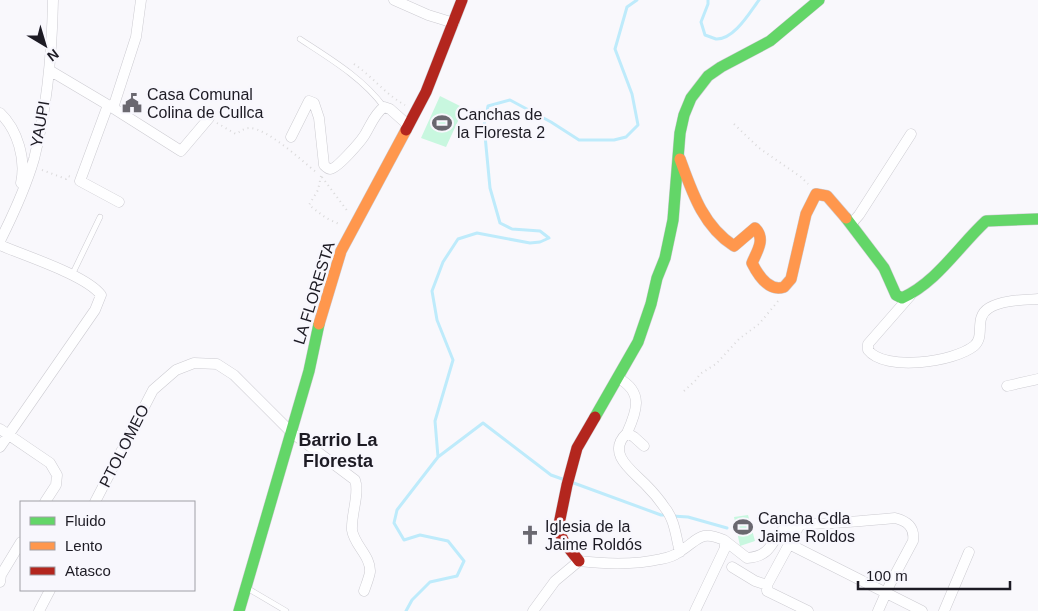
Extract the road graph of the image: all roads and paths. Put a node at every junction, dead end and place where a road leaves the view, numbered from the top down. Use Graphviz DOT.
graph roads {
  1 [pos="53,0"];
  2 [pos="141,0"];
  3 [pos="394,0"];
  4 [pos="462,0"];
  5 [pos="819,0"];
  6 [pos="454,23"];
  7 [pos="300,39"];
  8 [pos="354,64"];
  9 [pos="49,70"];
  10 [pos="110,107"];
  11 [pos="384,108"];
  12 [pos="416,111"];
  13 [pos="0,113"];
  14 [pos="209,118"];
  15 [pos="734,124"];
  16 [pos="408,125"];
  17 [pos="911,134"];
  18 [pos="290,137"];
  19 [pos="679,155"];
  20 [pos="34,160"];
  21 [pos="322,176"];
  22 [pos="80,181"];
  23 [pos="816,194"];
  24 [pos="119,202"];
  25 [pos="16,206"];
  26 [pos="100,217"];
  27 [pos="1038,220"];
  28 [pos="851,224"];
  29 [pos="354,227"];
  30 [pos="0,241"];
  31 [pos="0,246"];
  32 [pos="72,275"];
  33 [pos="783,288"];
  34 [pos="910,296"];
  35 [pos="1038,298"];
  36 [pos="618,378"];
  37 [pos="1038,379"];
  38 [pos="1007,386"];
  39 [pos="684,391"];
  40 [pos="4,432"];
  41 [pos="292,432"];
  42 [pos="627,433"];
  43 [pos="644,446"];
  44 [pos="0,447"];
  45 [pos="47,501"];
  46 [pos="96,501"];
  47 [pos="799,526"];
  48 [pos="724,540"];
  49 [pos="20,544"];
  50 [pos="789,544"];
  51 [pos="680,552"];
  52 [pos="969,552"];
  53 [pos="579,561"];
  54 [pos="732,568"];
  55 [pos="0,582"];
  56 [pos="767,586"];
  57 [pos="246,587"];
  58 [pos="49,591"];
  59 [pos="364,591"];
  60 [pos="886,593"];
  61 [pos="39,611"];
  62 [pos="239,611"];
  63 [pos="286,611"];
  64 [pos="534,611"];
  65 [pos="695,611"];
  66 [pos="808,611"];
  67 [pos="878,611"];
  68 [pos="922,611"];
  69 [pos="944,611"];
  1 -- 9 [label="street, YAUPI"];
  2 -- 10 [label="street"];
  3 -- 6 [label="street"];
  4 -- 6 [label="street, LA FLORESTA"];
  5 -- 19 [label="street"];
  6 -- 12 [label="street, LA FLORESTA"];
  7 -- 11 [label="lane"];
  8 -- 12 [label="path"];
  9 -- 10 [label="street"];
  9 -- 20 [label="street, YAUPI"];
  10 -- 14 [label="street"];
  10 -- 22 [label="street"];
  11 -- 16 [label="street"];
  11 -- 18 [label="street"];
  12 -- 16 [label="street, LA FLORESTA"];
  13 -- 25 [label="street"];
  14 -- 21 [label="path"];
  15 -- 23 [label="path"];
  16 -- 29 [label="street, LA FLORESTA"];
  17 -- 28 [label="street"];
  19 -- 33 [label="street"];
  19 -- 36 [label="street"];
  20 -- 22 [label="path"];
  20 -- 25 [label="street, YAUPI"];
  21 -- 29 [label="path"];
  21 -- 29 [label="path"];
  22 -- 24 [label="street"];
  23 -- 28 [label="street"];
  23 -- 33 [label="street"];
  25 -- 30 [label="street, YAUPI"];
  26 -- 32 [label="lane"];
  27 -- 34 [label="street"];
  28 -- 34 [label="street"];
  29 -- 41 [label="street, LA FLORESTA"];
  31 -- 32 [label="street"];
  32 -- 40 [label="street"];
  33 -- 39 [label="path"];
  34 -- 35 [label="street"];
  36 -- 42 [label="street"];
  36 -- 53 [label="street"];
  37 -- 38 [label="street"];
  40 -- 44 [label="street"];
  40 -- 45 [label="street"];
  41 -- 46 [label="street, PTOLOMEO"];
  41 -- 57 [label="street, LA FLORESTA"];
  41 -- 59 [label="street"];
  42 -- 43 [label="street"];
  42 -- 51 [label="street"];
  47 -- 48 [label="street"];
  47 -- 50 [label="street"];
  47 -- 60 [label="street"];
  48 -- 51 [label="street"];
  48 -- 65 [label="street"];
  49 -- 55 [label="street"];
  50 -- 56 [label="street"];
  50 -- 60 [label="street"];
  51 -- 53 [label="street"];
  52 -- 69 [label="street"];
  53 -- 64 [label="street"];
  54 -- 56 [label="street"];
  56 -- 66 [label="street"];
  57 -- 62 [label="street, LA FLORESTA"];
  57 -- 63 [label="lane"];
  58 -- 61 [label="street"];
  60 -- 67 [label="street"];
  60 -- 68 [label="street"];
}
